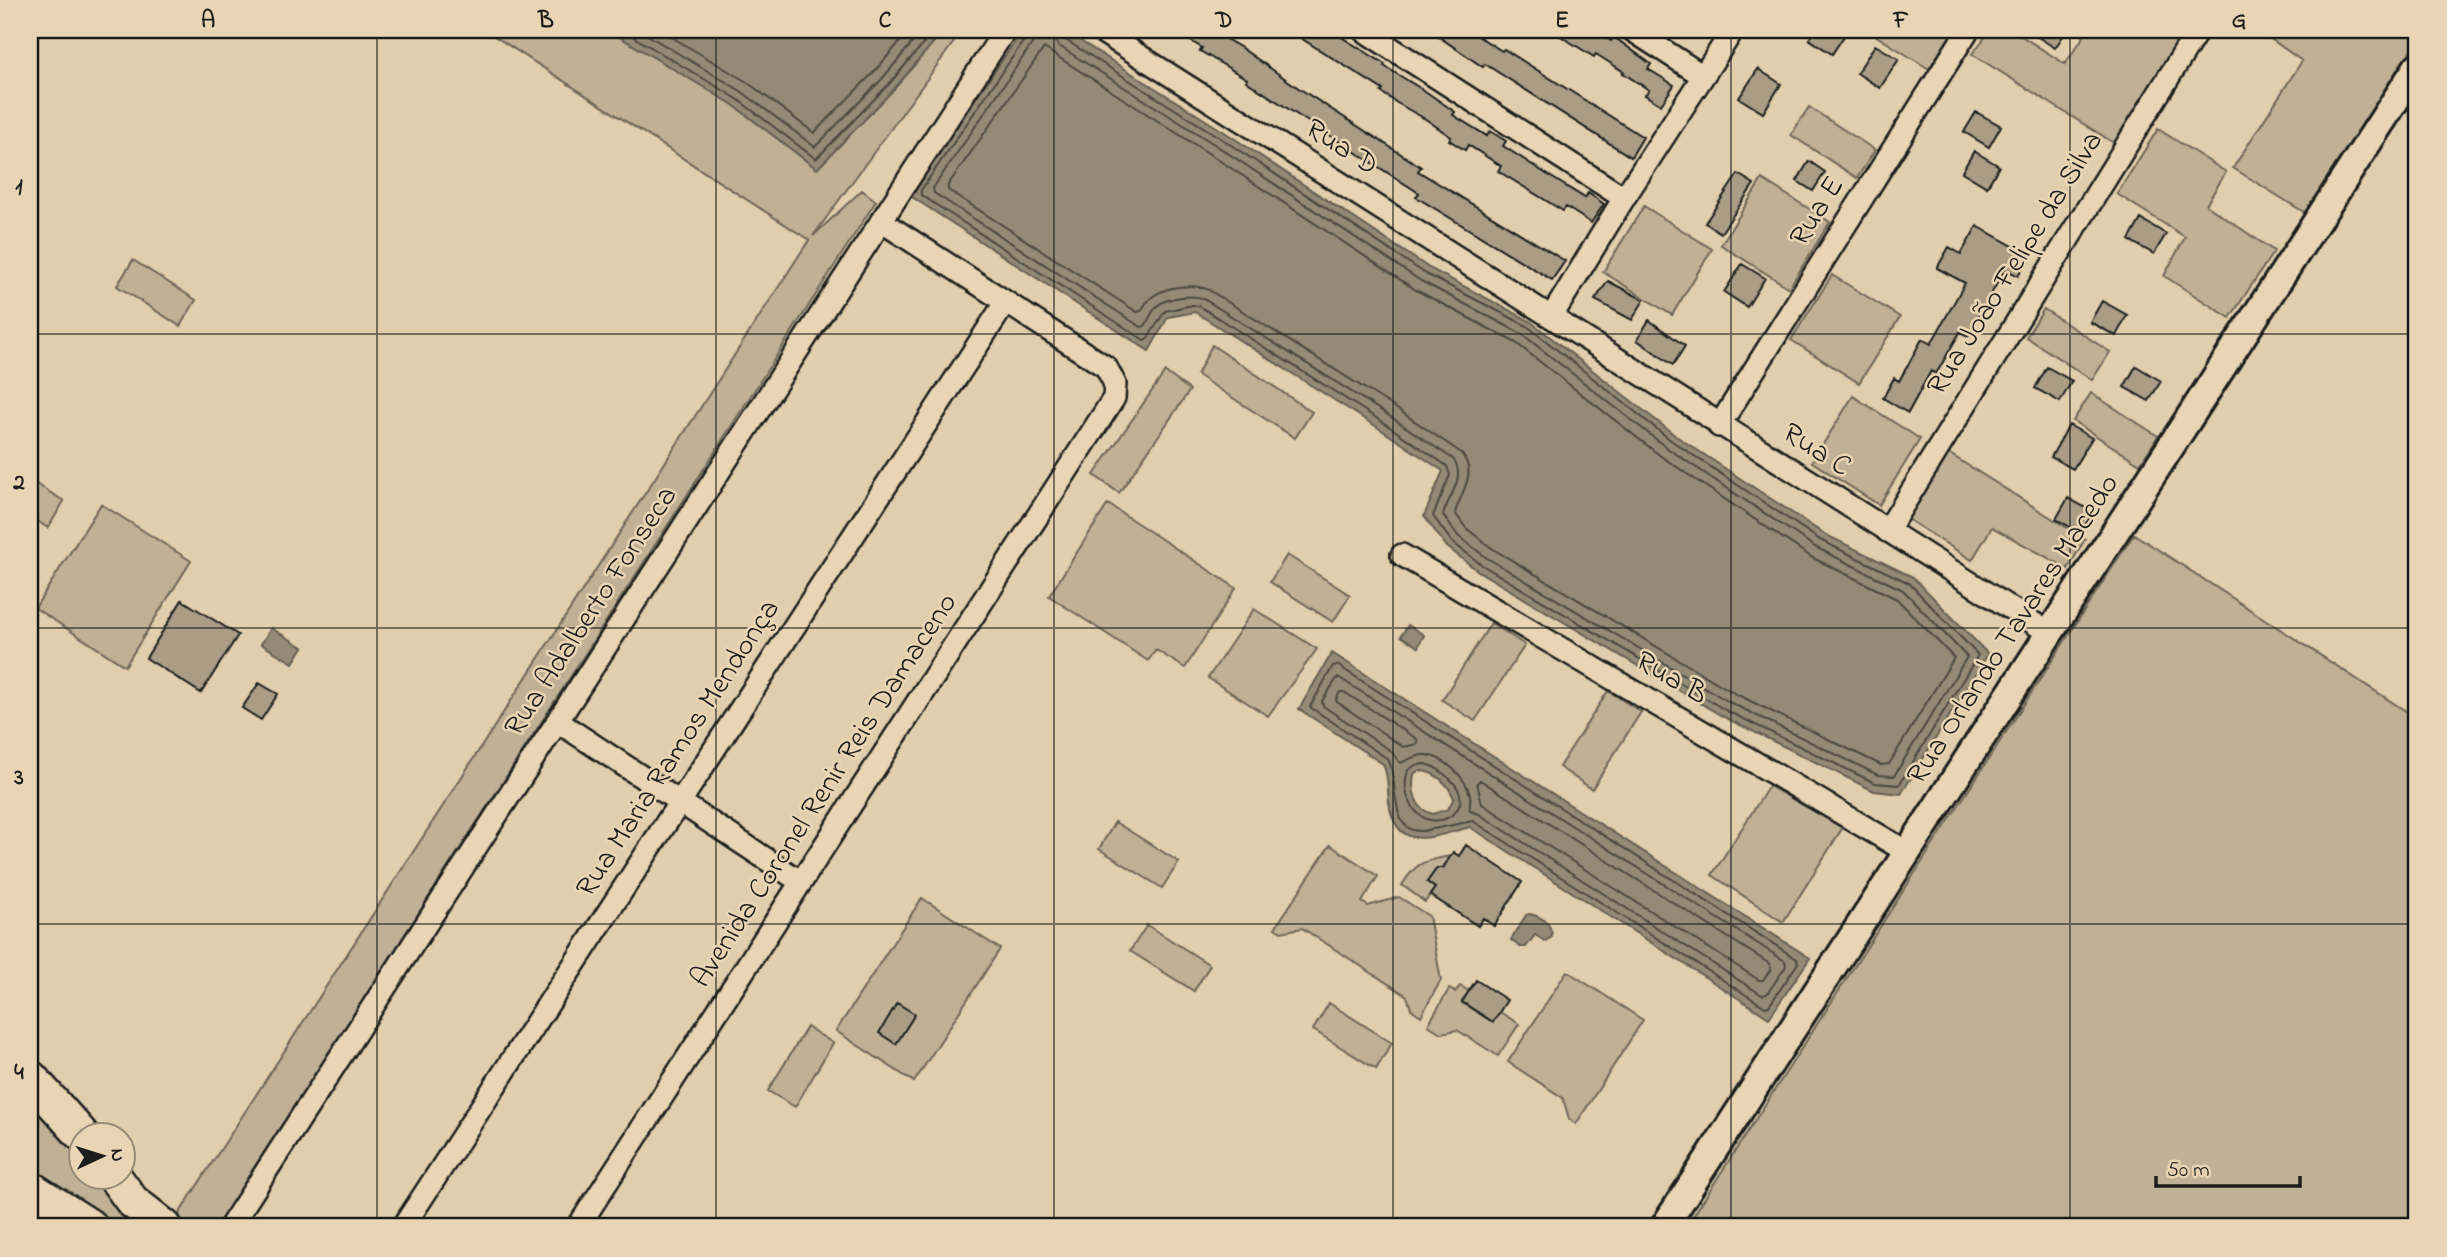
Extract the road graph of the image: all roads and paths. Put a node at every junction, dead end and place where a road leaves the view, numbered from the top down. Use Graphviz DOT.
graph roads {
  1 [pos="1005,30"];
  2 [pos="1098,30"];
  3 [pos="1363,30"];
  4 [pos="1632,30"];
  5 [pos="1733,30"];
  6 [pos="1968,30"];
  7 [pos="2198,30"];
  8 [pos="2417,67"];
  9 [pos="1703,76"];
  10 [pos="1624,198"];
  11 [pos="881,221"];
  12 [pos="1005,303"];
  13 [pos="1552,316"];
  14 [pos="1719,426"];
  15 [pos="1886,531"];
  16 [pos="1402,555"];
  17 [pos="2051,634"];
  18 [pos="557,721"];
  19 [pos="680,802"];
  20 [pos="1909,853"];
  21 [pos="801,883"];
  22 [pos="30,1077"];
  23 [pos="68,1120"];
  24 [pos="30,1188"];
  25 [pos="124,1190"];
  26 [pos="91,1227"];
  27 [pos="165,1227"];
  28 [pos="230,1227"];
  29 [pos="403,1227"];
  30 [pos="578,1227"];
  31 [pos="1664,1227"];
  1 -- 11 [label="street, Rua Adalberto Fonseca"];
  2 -- 13 [label="street, Rua D"];
  3 -- 10 [label="street"];
  4 -- 9 [label="street"];
  5 -- 9 [label="street"];
  6 -- 14 [label="street, Rua E"];
  7 -- 15 [label="street, Rua João Felipe da Silva"];
  8 -- 17 [label="street, Rua Orlando Tavares Macedo"];
  9 -- 10 [label="street"];
  10 -- 13 [label="street"];
  11 -- 12 [label="street"];
  11 -- 18 [label="street, Rua Adalberto Fonseca"];
  12 -- 19 [label="street, Rua Maria Ramos Mendonça"];
  12 -- 21 [label="street, Avenida Coronel Renir Reis Damaceno"];
  13 -- 14 [label="street, Rua C"];
  14 -- 15 [label="street, Rua C"];
  15 -- 17 [label="street, Rua C"];
  16 -- 20 [label="street, Rua B"];
  17 -- 20 [label="street, Rua Orlando Tavares Macedo"];
  18 -- 19 [label="street"];
  18 -- 28 [label="street, Rua Adalberto Fonseca"];
  19 -- 21 [label="street"];
  19 -- 29 [label="street, Rua Maria Ramos Mendonça"];
  20 -- 31 [label="street, Rua Orlando Tavares Macedo"];
  21 -- 30 [label="street, Avenida Coronel Renir Reis Damaceno"];
  22 -- 23 [label="main road"];
  24 -- 26 [label="main road"];
  25 -- 27 [label="main road"];
}
